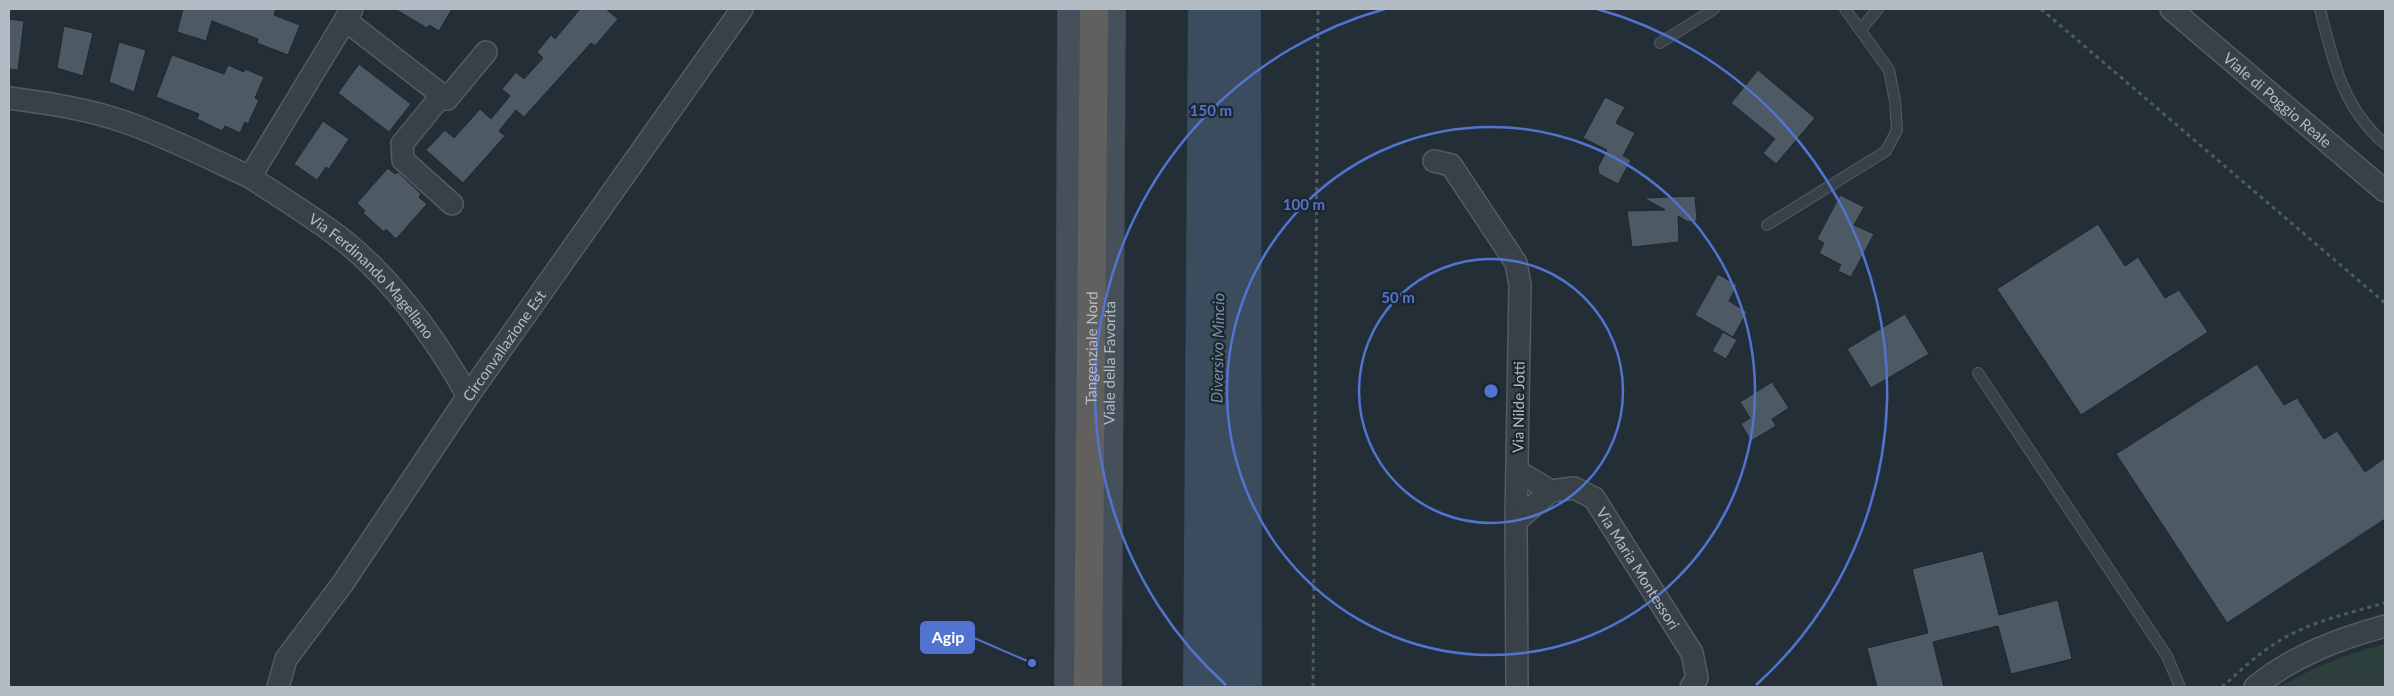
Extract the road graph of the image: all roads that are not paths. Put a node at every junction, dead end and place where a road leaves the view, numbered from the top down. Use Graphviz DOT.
graph roads {
  1 [pos="742,9"];
  2 [pos="1072,9"];
  3 [pos="1094,9"];
  4 [pos="1111,9"];
  5 [pos="1714,9"];
  6 [pos="1846,9"];
  7 [pos="1878,9"];
  8 [pos="2172,9"];
  9 [pos="2320,9"];
  10 [pos="348,14"];
  11 [pos="1860,29"];
  12 [pos="1660,43"];
  13 [pos="486,52"];
  14 [pos="442,95"];
  15 [pos="9,98"];
  16 [pos="2385,144"];
  17 [pos="1434,162"];
  18 [pos="250,178"];
  19 [pos="2385,191"];
  20 [pos="452,204"];
  21 [pos="1767,225"];
  22 [pos="1978,373"];
  23 [pos="468,396"];
  24 [pos="1517,471"];
  25 [pos="1551,491"];
  26 [pos="1516,520"];
  27 [pos="2385,626"];
  28 [pos="278,687"];
  29 [pos="1069,687"];
  30 [pos="1088,687"];
  31 [pos="1107,687"];
  32 [pos="1517,687"];
  33 [pos="1691,687"];
  34 [pos="2180,687"];
  35 [pos="2255,687"];
  1 -- 23 [label="street, Circonvallazione Est"];
  2 -- 29 [label="main road"];
  3 -- 30 [label="highway, Tangenziale Nord"];
  4 -- 31 [label="main road, Viale della Favorita"];
  5 -- 12 [label="lane"];
  6 -- 11 [label="lane"];
  7 -- 11 [label="lane"];
  8 -- 19 [label="street, Viale di Poggio Reale"];
  9 -- 16 [label="lane"];
  10 -- 14 [label="street"];
  10 -- 18 [label="street"];
  11 -- 21 [label="lane"];
  13 -- 14 [label="street"];
  14 -- 20 [label="street"];
  15 -- 18 [label="street, Via Ferdinando Magellano"];
  17 -- 24 [label="street, Via Nilde Jotti"];
  18 -- 23 [label="street, Via Ferdinando Magellano"];
  22 -- 34 [label="lane"];
  23 -- 28 [label="street, Circonvallazione Est"];
  24 -- 25 [label="street"];
  24 -- 26 [label="street, Via Nilde Jotti"];
  25 -- 26 [label="street"];
  25 -- 33 [label="street, Via Maria Montessori"];
  26 -- 32 [label="street, Via Nilde Jotti"];
  27 -- 35 [label="street"];
}
